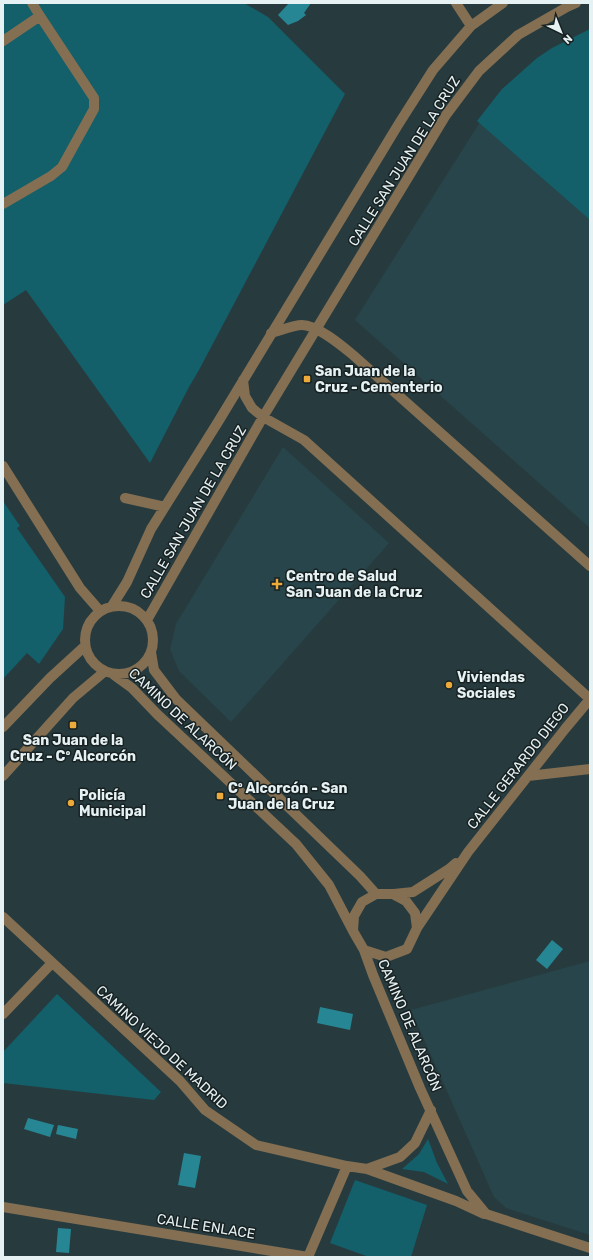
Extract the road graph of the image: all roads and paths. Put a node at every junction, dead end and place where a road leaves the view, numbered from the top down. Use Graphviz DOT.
graph roads {
  1 [pos="32,3"];
  2 [pos="456,3"];
  3 [pos="503,3"];
  4 [pos="576,3"];
  5 [pos="40,16"];
  6 [pos="471,26"];
  7 [pos="3,40"];
  8 [pos="3,204"];
  9 [pos="316,328"];
  10 [pos="271,334"];
  11 [pos="243,380"];
  12 [pos="263,417"];
  13 [pos="3,466"];
  14 [pos="125,498"];
  15 [pos="165,507"];
  16 [pos="590,566"];
  17 [pos="112,606"];
  18 [pos="100,611"];
  19 [pos="147,620"];
  20 [pos="85,646"];
  21 [pos="151,652"];
  22 [pos="109,673"];
  23 [pos="590,699"];
  24 [pos="3,727"];
  25 [pos="590,769"];
  26 [pos="3,776"];
  27 [pos="528,776"];
  28 [pos="468,852"];
  29 [pos="376,894"];
  30 [pos="393,894"];
  31 [pos="3,917"];
  32 [pos="417,928"];
  33 [pos="353,932"];
  34 [pos="364,950"];
  35 [pos="52,963"];
  36 [pos="3,1014"];
  37 [pos="431,1110"];
  38 [pos="347,1166"];
  39 [pos="366,1169"];
  40 [pos="3,1207"];
  41 [pos="486,1214"];
  42 [pos="590,1248"];
  1 -- 5 [label="street"];
  2 -- 6 [label="street"];
  3 -- 6 [label="street, CALLE SAN JUAN DE LA CRUZ"];
  4 -- 9 [label="street, CALLE SAN JUAN DE LA CRUZ"];
  5 -- 7 [label="street"];
  5 -- 8 [label="street"];
  6 -- 10 [label="street, CALLE SAN JUAN DE LA CRUZ"];
  9 -- 10 [label="street"];
  9 -- 12 [label="street, CALLE SAN JUAN DE LA CRUZ"];
  9 -- 16 [label="street"];
  10 -- 11 [label="street, CALLE SAN JUAN DE LA CRUZ"];
  11 -- 12 [label="street, CALLE SAN JUAN DE LA CRUZ"];
  11 -- 15 [label="street, CALLE SAN JUAN DE LA CRUZ"];
  12 -- 19 [label="street, CALLE SAN JUAN DE LA CRUZ"];
  12 -- 23 [label="street"];
  13 -- 18 [label="street"];
  14 -- 15 [label="street"];
  15 -- 17 [label="street, CALLE SAN JUAN DE LA CRUZ"];
  17 -- 18 [label="street"];
  17 -- 19 [label="street"];
  18 -- 20 [label="street"];
  19 -- 21 [label="street"];
  20 -- 22 [label="street"];
  20 -- 24 [label="street"];
  21 -- 22 [label="street"];
  21 -- 29 [label="street, CAMINO DE ALARCÓN"];
  22 -- 26 [label="street"];
  22 -- 33 [label="street, CAMINO DE ALARCÓN"];
  23 -- 27 [label="street, CALLE GERARDO DIEGO"];
  25 -- 27 [label="street"];
  27 -- 28 [label="street, CALLE GERARDO DIEGO"];
  28 -- 30 [label="street, CALLE GERARDO DIEGO"];
  28 -- 32 [label="street, CALLE GERARDO DIEGO"];
  29 -- 30 [label="street"];
  29 -- 33 [label="street"];
  30 -- 32 [label="street"];
  31 -- 35 [label="street, CAMINO VIEJO DE MADRID"];
  32 -- 34 [label="street"];
  33 -- 34 [label="street"];
  34 -- 37 [label="street, CAMINO DE ALARCÓN"];
  35 -- 36 [label="street"];
  35 -- 38 [label="street, CAMINO VIEJO DE MADRID"];
  37 -- 39 [label="street, CAMINO DE ALARCÓN"];
  37 -- 41 [label="street, CAMINO DE ALARCÓN"];
  38 -- 39 [label="street, CAMINO VIEJO DE MADRID"];
  38 -- 40 [label="street, CALLE ENLACE"];
  39 -- 41 [label="street, CAMINO VIEJO DE MADRID"];
  41 -- 42 [label="street"];
}
